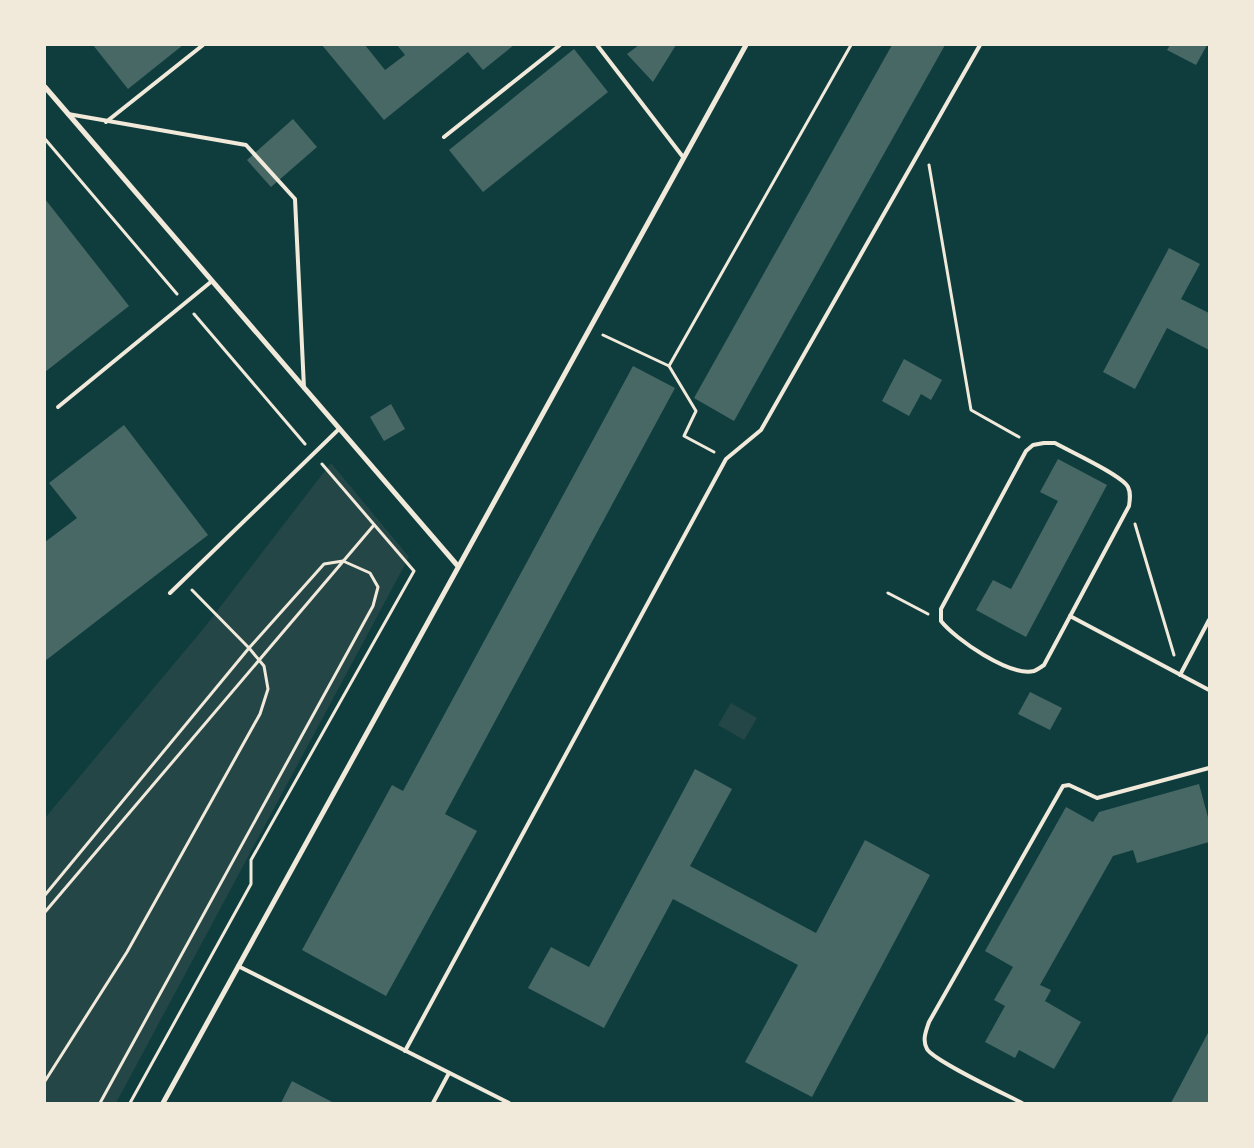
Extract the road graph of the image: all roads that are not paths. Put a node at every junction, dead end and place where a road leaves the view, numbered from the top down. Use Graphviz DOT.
graph roads {
  1 [pos="203,45"];
  2 [pos="560,45"];
  3 [pos="597,45"];
  4 [pos="746,45"];
  5 [pos="980,45"];
  6 [pos="45,87"];
  7 [pos="68,114"];
  8 [pos="106,122"];
  9 [pos="444,137"];
  10 [pos="683,157"];
  11 [pos="212,281"];
  12 [pos="304,388"];
  13 [pos="58,407"];
  14 [pos="339,429"];
  15 [pos="457,565"];
  16 [pos="170,593"];
  17 [pos="1070,616"];
  18 [pos="1209,620"];
  19 [pos="1180,675"];
  20 [pos="1209,690"];
  21 [pos="1209,768"];
  22 [pos="238,966"];
  23 [pos="405,1051"];
  24 [pos="449,1073"];
  25 [pos="163,1103"];
  26 [pos="433,1103"];
  27 [pos="509,1103"];
  28 [pos="1022,1103"];
  1 -- 8 [label="lane"];
  2 -- 9 [label="lane"];
  3 -- 10 [label="lane"];
  4 -- 10 [label="street"];
  5 -- 23 [label="lane"];
  6 -- 7 [label="street"];
  7 -- 8 [label="lane"];
  7 -- 11 [label="street"];
  8 -- 12 [label="lane"];
  10 -- 15 [label="street"];
  11 -- 12 [label="street"];
  11 -- 13 [label="lane"];
  12 -- 14 [label="street"];
  14 -- 15 [label="street"];
  14 -- 16 [label="lane"];
  15 -- 22 [label="street"];
  17 -- 17 [label="lane"];
  17 -- 19 [label="lane"];
  18 -- 19 [label="lane"];
  19 -- 20 [label="lane"];
  21 -- 28 [label="lane"];
  22 -- 23 [label="lane"];
  22 -- 25 [label="street"];
  23 -- 24 [label="lane"];
  24 -- 26 [label="lane"];
  24 -- 27 [label="lane"];
}
